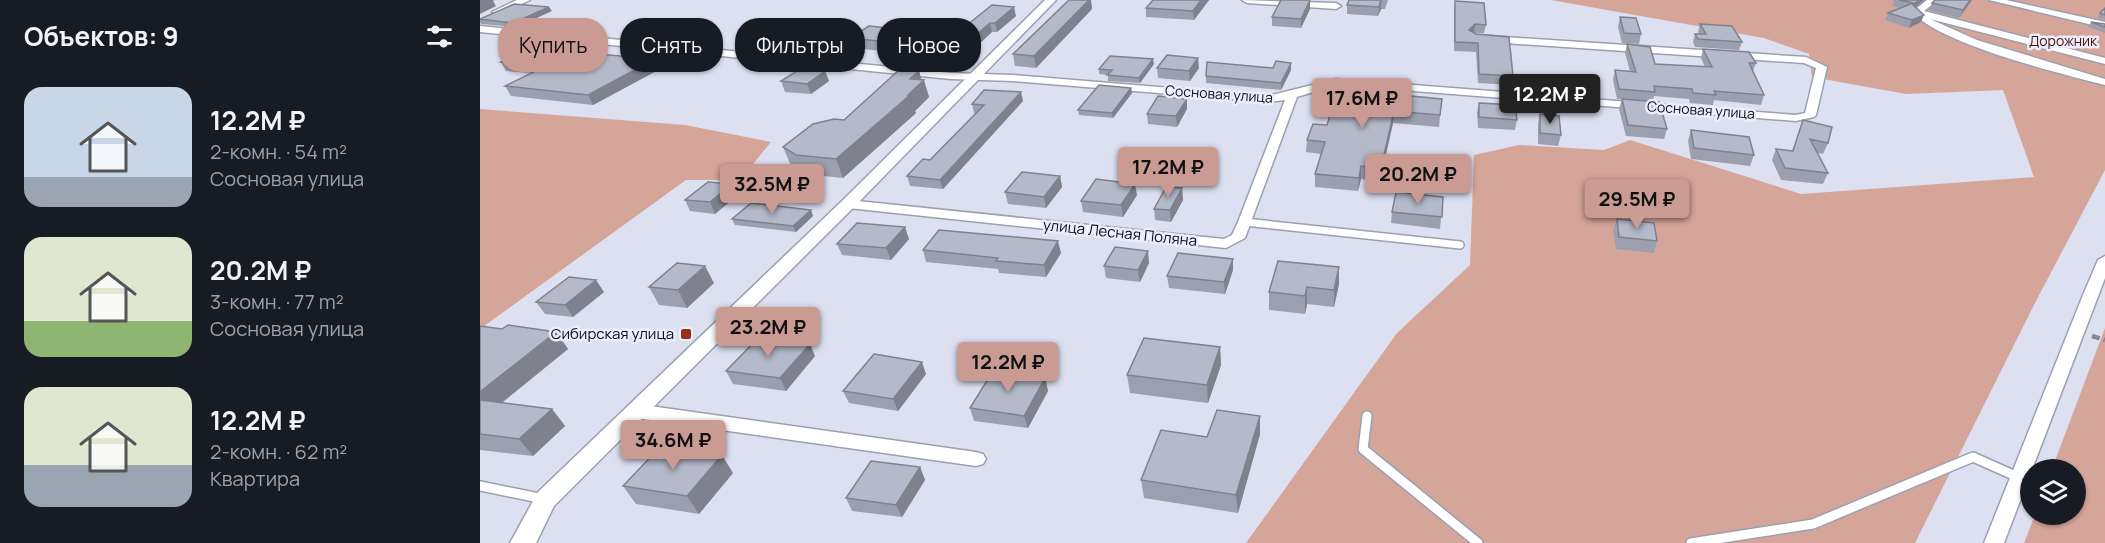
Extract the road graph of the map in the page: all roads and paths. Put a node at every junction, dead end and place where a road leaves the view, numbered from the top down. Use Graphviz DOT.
graph roads {
  1 [pos="525,0"];
  2 [pos="1051,0"];
  3 [pos="1247,0"];
  4 [pos="1934,0"];
  5 [pos="1994,0"];
  6 [pos="1336,6"];
  7 [pos="1917,12"];
  8 [pos="489,15"];
  9 [pos="2105,25"];
  10 [pos="480,29"];
  11 [pos="1475,38"];
  12 [pos="2105,61"];
  13 [pos="973,77"];
  14 [pos="2105,82"];
  15 [pos="1292,96"];
  16 [pos="848,204"];
  17 [pos="1245,222"];
  18 [pos="1460,245"];
  19 [pos="2105,260"];
  20 [pos="636,411"];
  21 [pos="1367,416"];
  22 [pos="976,459"];
  23 [pos="2029,459"];
  24 [pos="2020,478"];
  25 [pos="2020,484"];
  26 [pos="480,486"];
  27 [pos="546,499"];
  28 [pos="523,543"];
  29 [pos="1478,543"];
  30 [pos="1691,543"];
  31 [pos="1994,543"];
  1 -- 8 [label="street"];
  2 -- 13 [label="street"];
  3 -- 6 [label="street"];
  4 -- 7 [label="street"];
  5 -- 9 [label="street"];
  7 -- 12 [label="street"];
  7 -- 14 [label="street"];
  10 -- 13 [label="street, Сосновая улица"];
  11 -- 15 [label="street, Сосновая улица"];
  13 -- 15 [label="street, Сосновая улица"];
  13 -- 16 [label="street"];
  15 -- 17 [label="street, улица Лесная Поляна"];
  16 -- 17 [label="street, улица Лесная Поляна"];
  16 -- 20 [label="street"];
  17 -- 18 [label="lane"];
  19 -- 23 [label="street"];
  20 -- 22 [label="street"];
  20 -- 27 [label="street"];
  21 -- 29 [label="lane"];
  24 -- 30 [label="lane"];
  25 -- 31 [label="street"];
  26 -- 27 [label="lane"];
  27 -- 28 [label="street"];
}
